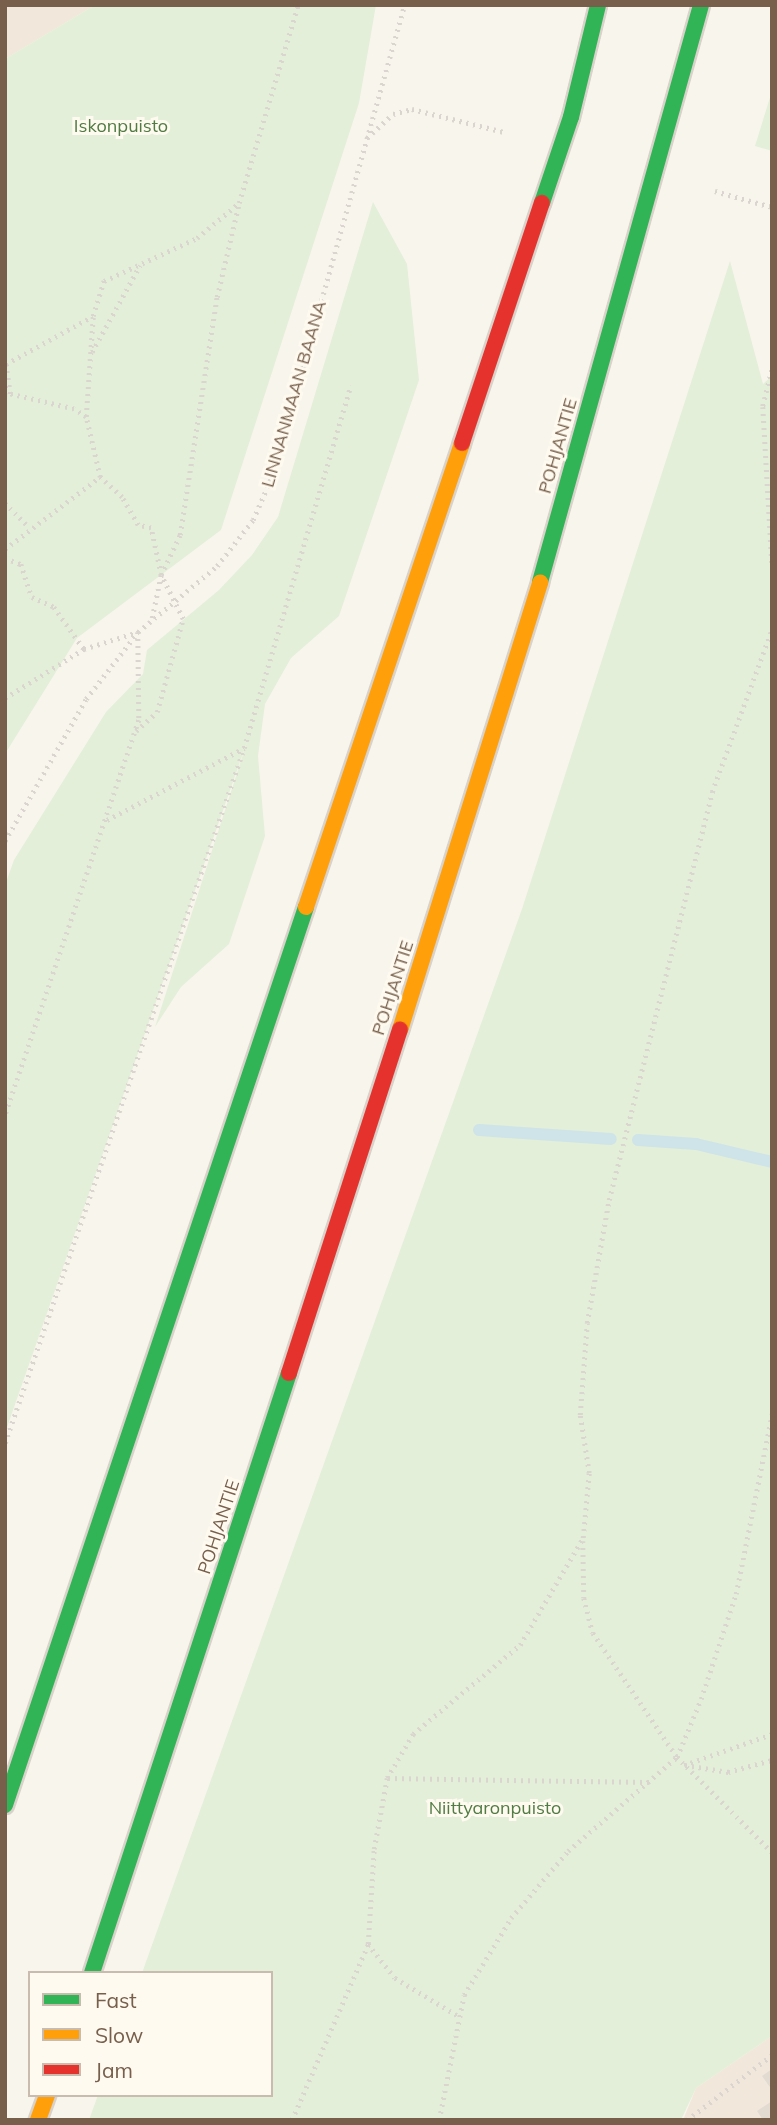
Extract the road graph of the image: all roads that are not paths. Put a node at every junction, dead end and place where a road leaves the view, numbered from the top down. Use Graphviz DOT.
graph roads {
  1 [pos="598,5"];
  2 [pos="701,5"];
  3 [pos="712,5"];
  4 [pos="685,70"];
  5 [pos="5,1805"];
  6 [pos="93,1971"];
  7 [pos="46,2097"];
  8 [pos="38,2120"];
  1 -- 5 [label="highway"];
  2 -- 4 [label="highway, POHJANTIE"];
  3 -- 4 [label="highway"];
  4 -- 6 [label="highway, POHJANTIE"];
  7 -- 8 [label="highway"];
}
